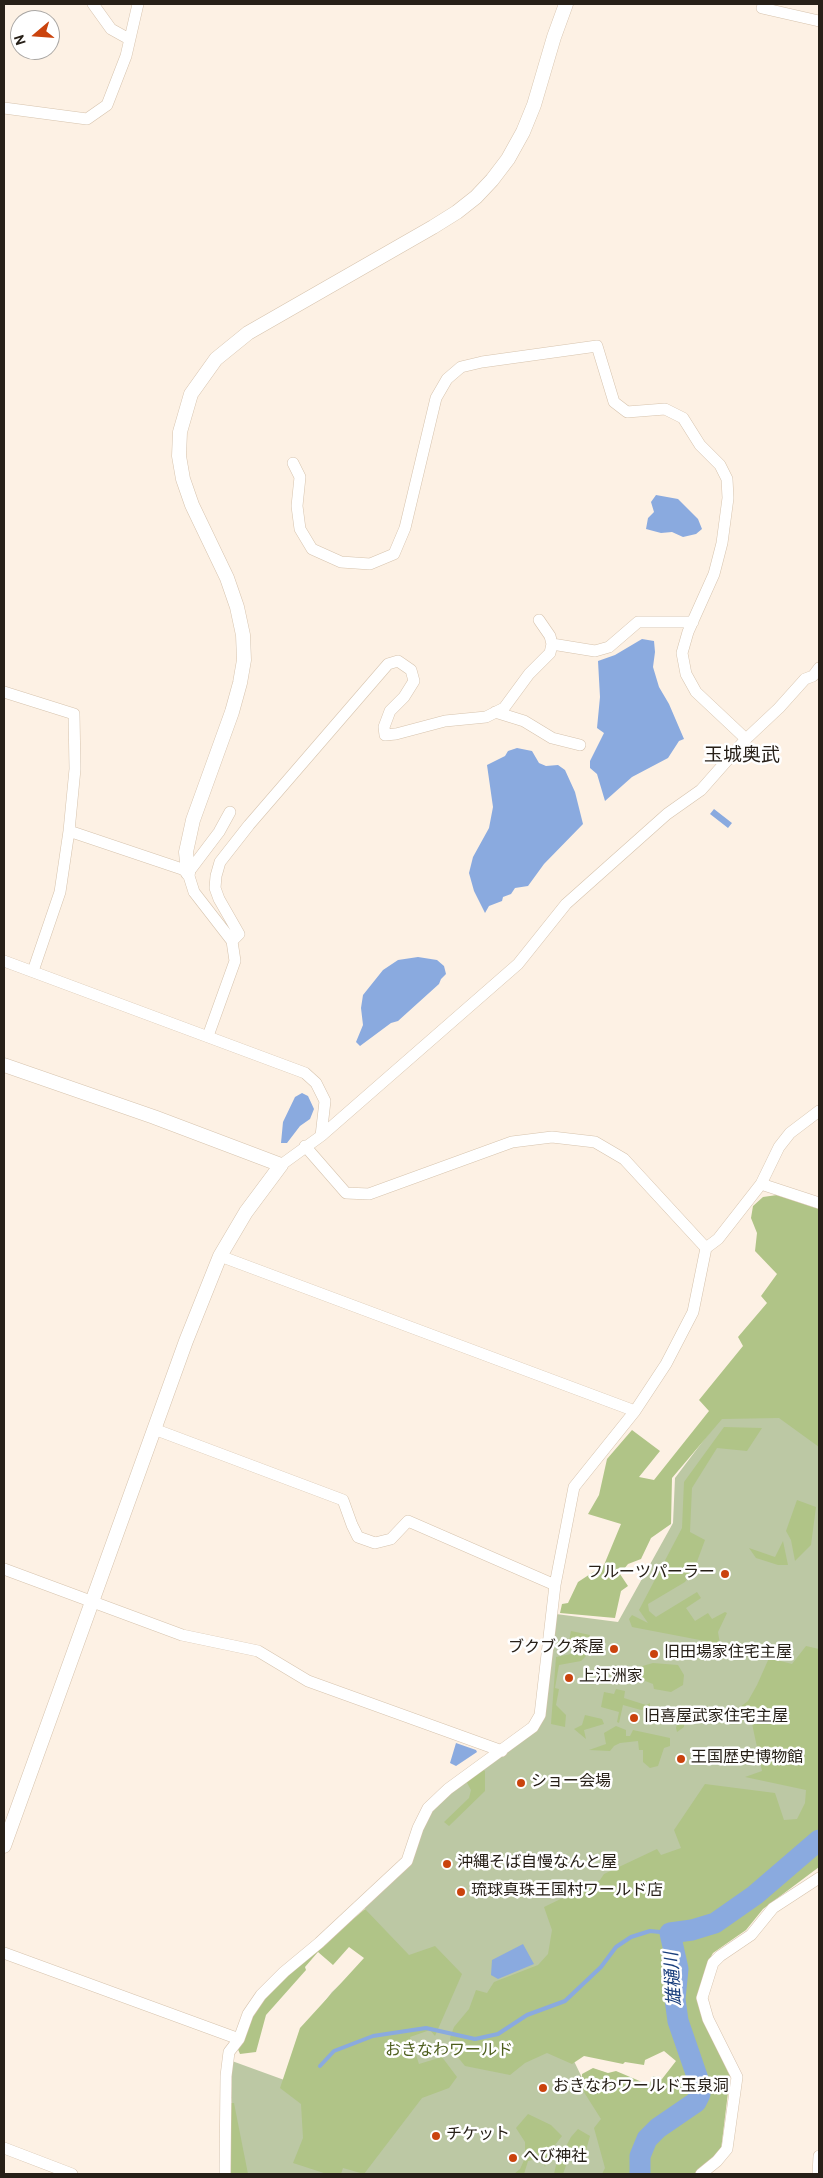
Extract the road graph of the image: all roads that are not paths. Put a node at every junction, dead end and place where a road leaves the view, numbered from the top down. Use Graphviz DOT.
graph roads {
  1 [pos="93,4"];
  2 [pos="138,4"];
  3 [pos="566,4"];
  4 [pos="762,8"];
  5 [pos="819,21"];
  6 [pos="129,38"];
  7 [pos="4,108"];
  8 [pos="293,463"];
  9 [pos="539,620"];
  10 [pos="693,622"];
  11 [pos="552,644"];
  12 [pos="819,668"];
  13 [pos="4,692"];
  14 [pos="495,712"];
  15 [pos="746,739"];
  16 [pos="580,745"];
  17 [pos="230,812"];
  18 [pos="69,831"];
  19 [pos="188,872"];
  20 [pos="232,941"];
  21 [pos="4,961"];
  22 [pos="33,971"];
  23 [pos="208,1036"];
  24 [pos="4,1065"];
  25 [pos="819,1111"];
  26 [pos="321,1136"];
  27 [pos="305,1146"];
  28 [pos="281,1165"];
  29 [pos="761,1184"];
  30 [pos="819,1203"];
  31 [pos="706,1248"];
  32 [pos="220,1256"];
  33 [pos="634,1411"];
  34 [pos="154,1429"];
  35 [pos="4,1569"];
  36 [pos="555,1585"];
  37 [pos="93,1600"];
  38 [pos="502,1750"];
  39 [pos="4,1846"];
  40 [pos="819,1878"];
  41 [pos="4,1953"];
  42 [pos="239,2039"];
  43 [pos="4,2148"];
  44 [pos="819,2156"];
  45 [pos="72,2174"];
  46 [pos="225,2174"];
  47 [pos="701,2174"];
  48 [pos="818,2174"];
  1 -- 6 [label="street"];
  2 -- 6 [label="street"];
  3 -- 19 [label="street"];
  4 -- 5 [label="street"];
  6 -- 7 [label="street"];
  8 -- 10 [label="street"];
  9 -- 11 [label="street"];
  10 -- 11 [label="street"];
  10 -- 15 [label="street"];
  11 -- 14 [label="street"];
  12 -- 15 [label="street"];
  13 -- 18 [label="street"];
  14 -- 16 [label="street"];
  14 -- 20 [label="street"];
  15 -- 26 [label="street"];
  17 -- 19 [label="street"];
  18 -- 19 [label="street"];
  18 -- 22 [label="street"];
  19 -- 20 [label="street"];
  20 -- 23 [label="street"];
  21 -- 22 [label="street"];
  22 -- 23 [label="street"];
  23 -- 26 [label="street"];
  24 -- 28 [label="street"];
  25 -- 29 [label="street"];
  26 -- 27 [label="street"];
  27 -- 28 [label="street"];
  27 -- 31 [label="street"];
  28 -- 32 [label="street"];
  29 -- 30 [label="street"];
  29 -- 31 [label="street"];
  31 -- 33 [label="street"];
  32 -- 33 [label="street"];
  32 -- 34 [label="street"];
  33 -- 36 [label="street"];
  34 -- 36 [label="street"];
  34 -- 37 [label="street"];
  35 -- 37 [label="street"];
  36 -- 38 [label="street"];
  37 -- 38 [label="street"];
  37 -- 39 [label="street"];
  38 -- 42 [label="street"];
  40 -- 47 [label="street"];
  41 -- 42 [label="street"];
  42 -- 46 [label="street"];
  43 -- 45 [label="street"];
  44 -- 48 [label="street"];
}
